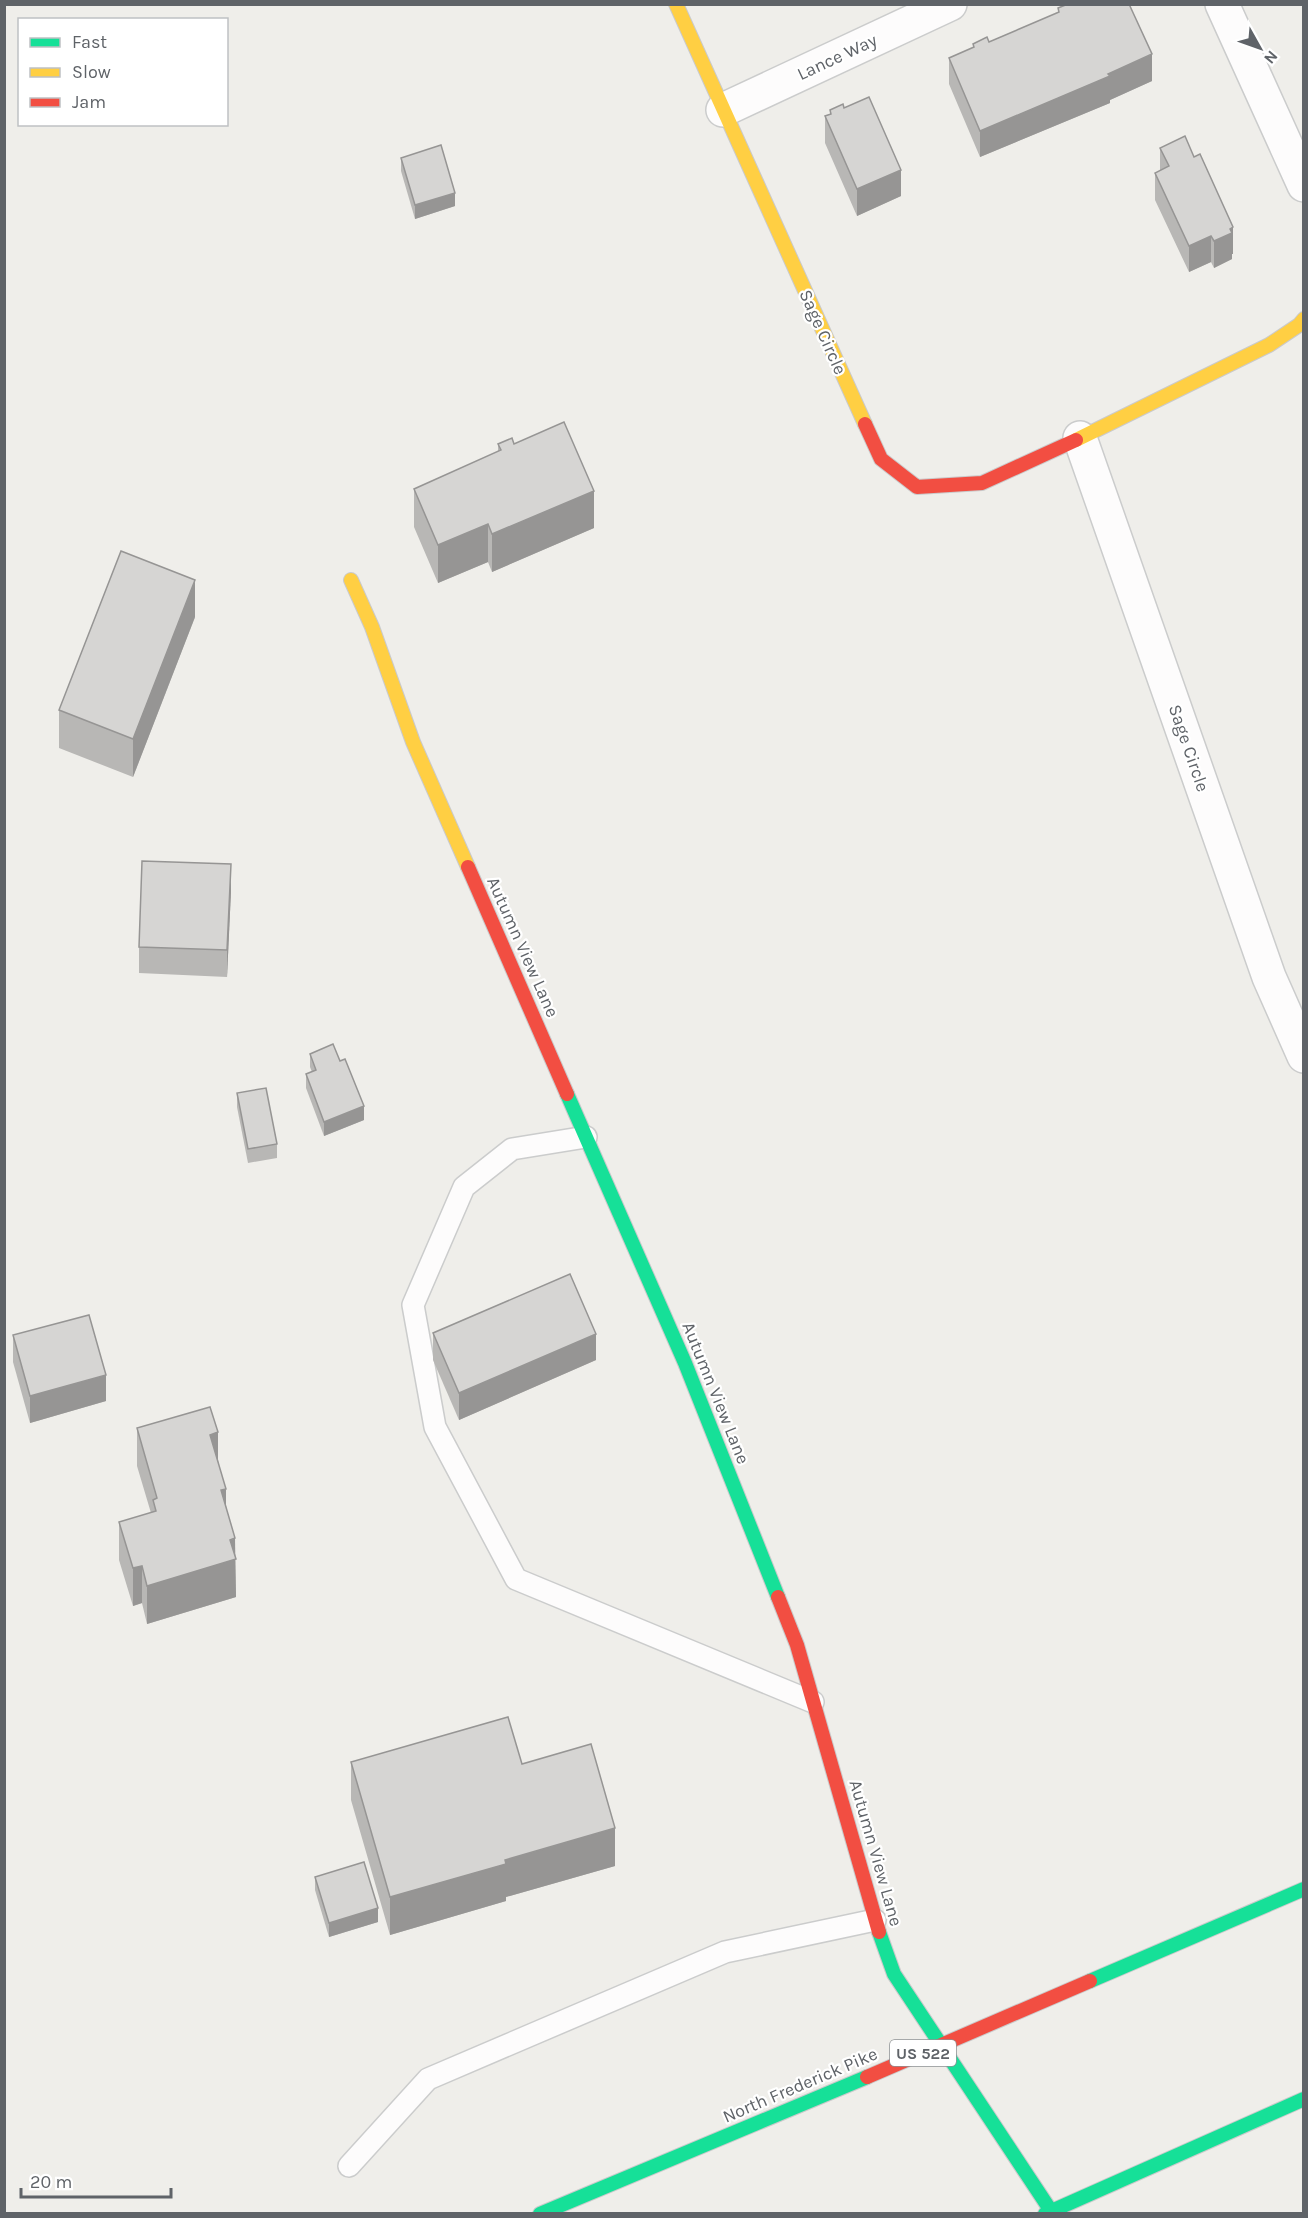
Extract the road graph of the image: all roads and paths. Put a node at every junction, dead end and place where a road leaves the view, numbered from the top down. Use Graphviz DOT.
graph roads {
  1 [pos="676,4"];
  2 [pos="950,4"];
  3 [pos="1222,4"];
  4 [pos="723,110"];
  5 [pos="1304,184"];
  6 [pos="1304,319"];
  7 [pos="1080,438"];
  8 [pos="351,580"];
  9 [pos="1304,1056"];
  10 [pos="586,1137"];
  11 [pos="813,1702"];
  12 [pos="1304,1889"];
  13 [pos="875,1920"];
  14 [pos="940,2046"];
  15 [pos="1304,2099"];
  16 [pos="349,2166"];
  17 [pos="1050,2213"];
  18 [pos="540,2214"];
  1 -- 4 [label="street, Sage Circle"];
  2 -- 4 [label="street, Lance Way"];
  3 -- 5 [label="street"];
  4 -- 7 [label="street, Sage Circle"];
  6 -- 7 [label="street, Sage Circle"];
  7 -- 9 [label="street, Sage Circle"];
  8 -- 10 [label="street, Autumn View Lane"];
  10 -- 11 [label="street, Autumn View Lane"];
  10 -- 11 [label="lane"];
  11 -- 13 [label="street, Autumn View Lane"];
  12 -- 14 [label="street, North Frederick Pike / US 522"];
  13 -- 14 [label="street, Autumn View Lane"];
  13 -- 16 [label="lane"];
  14 -- 17 [label="street, Autumn View Lane"];
  14 -- 18 [label="street, North Frederick Pike / US 522"];
  15 -- 17 [label="street"];
}
